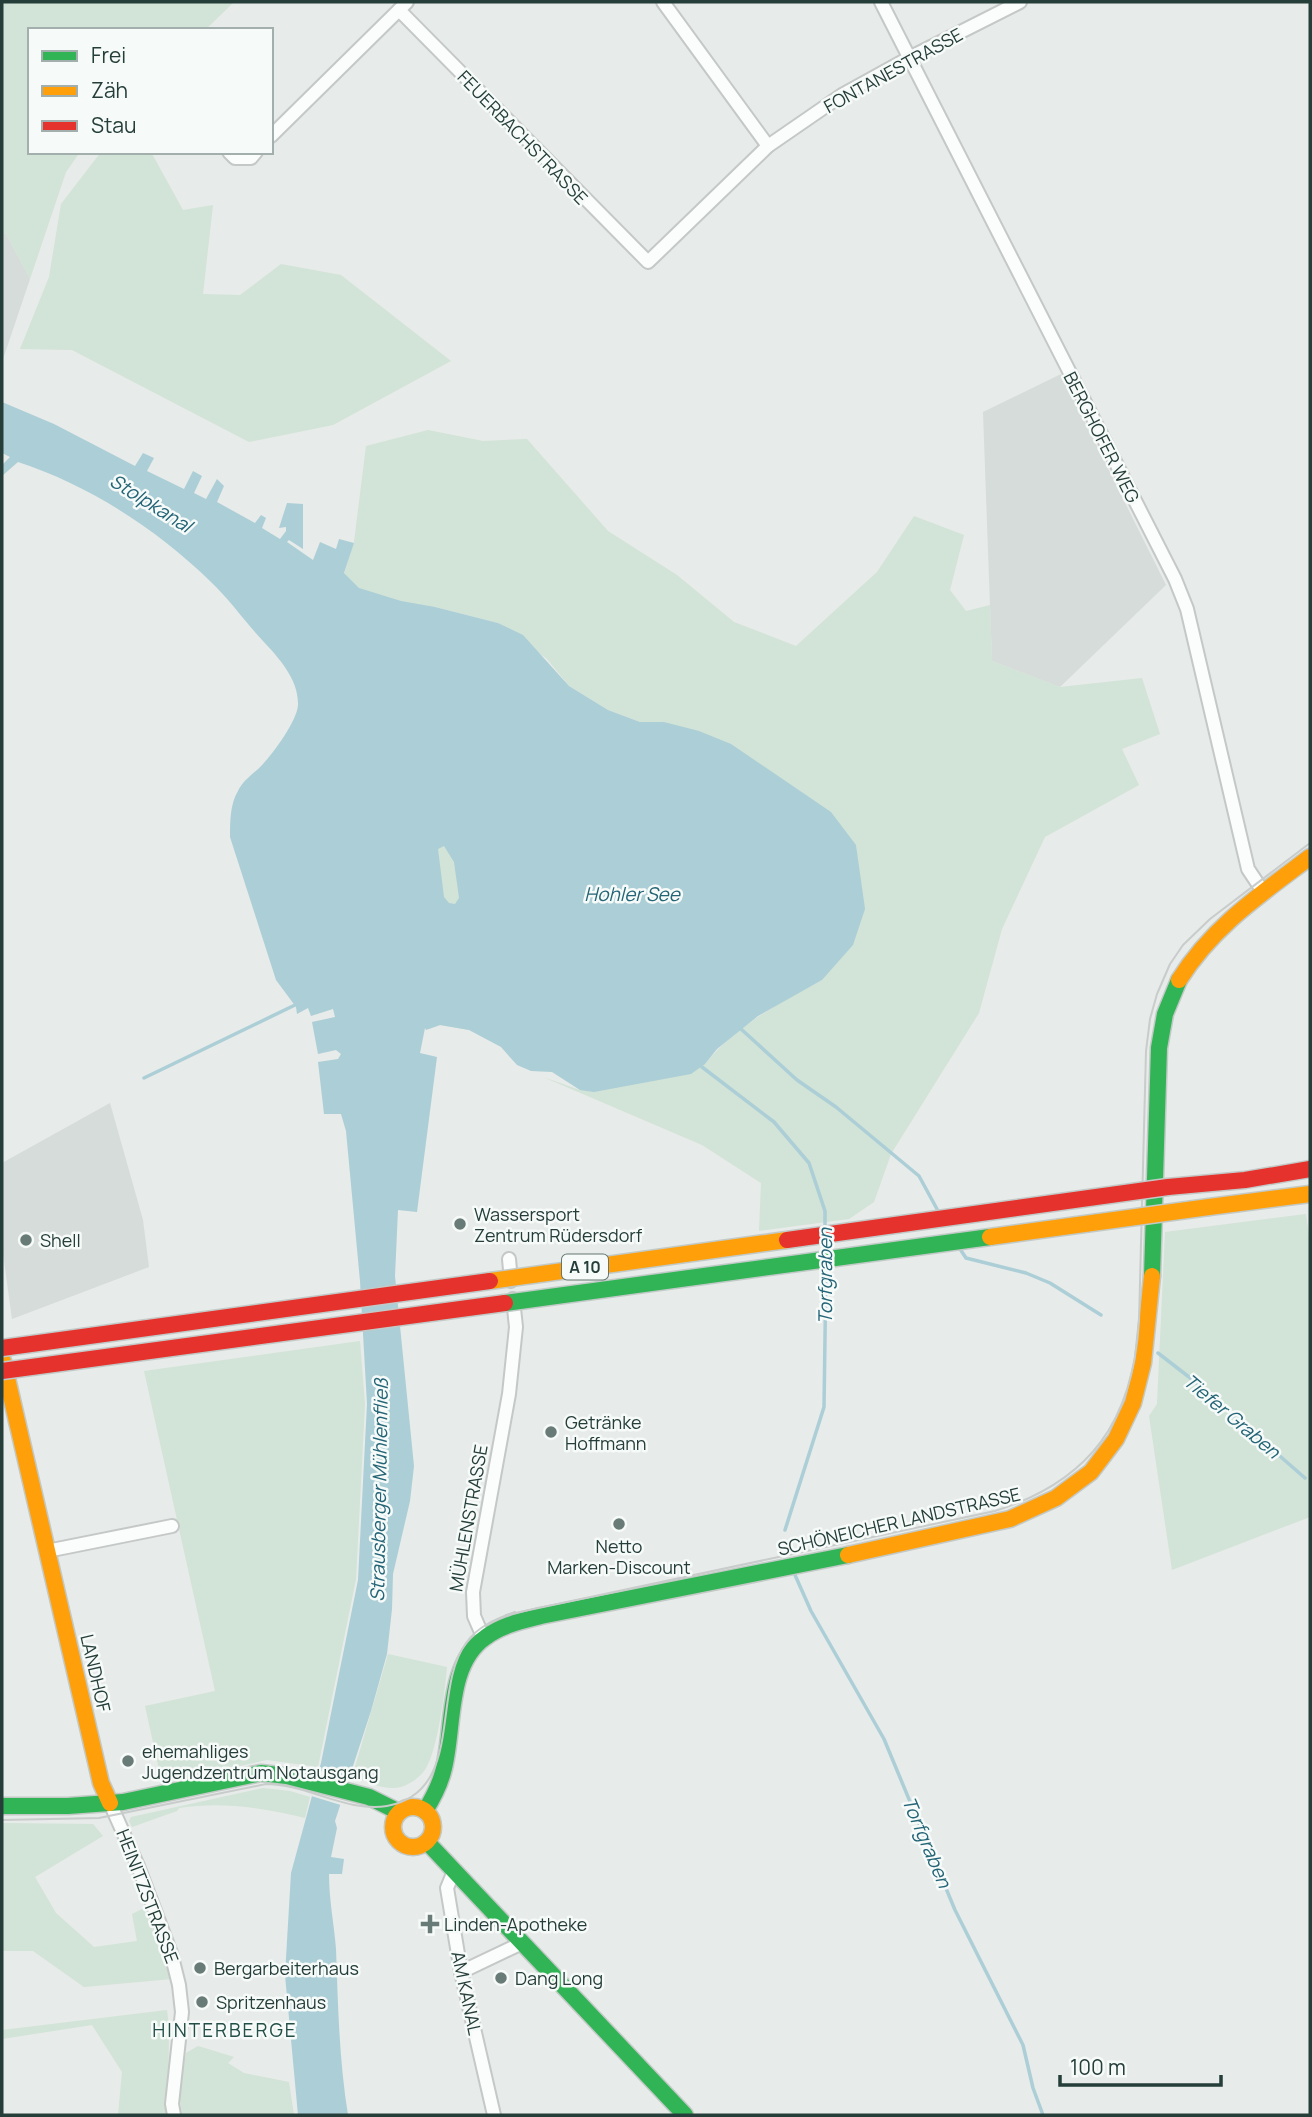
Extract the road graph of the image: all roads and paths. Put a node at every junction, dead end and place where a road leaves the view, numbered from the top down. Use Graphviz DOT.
graph roads {
  1 [pos="663,2"];
  2 [pos="881,2"];
  3 [pos="1020,2"];
  4 [pos="403,6"];
  5 [pos="909,58"];
  6 [pos="273,134"];
  7 [pos="768,146"];
  8 [pos="231,154"];
  9 [pos="253,155"];
  10 [pos="648,262"];
  11 [pos="1310,857"];
  12 [pos="1264,893"];
  13 [pos="1310,1169"];
  14 [pos="1310,1194"];
  15 [pos="509,1258"];
  16 [pos="2,1349"];
  17 [pos="3,1359"];
  18 [pos="2,1371"];
  19 [pos="172,1526"];
  20 [pos="47,1551"];
  21 [pos="484,1639"];
  22 [pos="110,1803"];
  23 [pos="2,1806"];
  24 [pos="425,1811"];
  25 [pos="399,1812"];
  26 [pos="427,1842"];
  27 [pos="454,1871"];
  28 [pos="522,1943"];
  29 [pos="461,1972"];
  30 [pos="174,2115"];
  31 [pos="494,2115"];
  32 [pos="685,2115"];
  1 -- 7 [label="street"];
  2 -- 5 [label="street, BERGHOFER WEG"];
  3 -- 5 [label="street, FONTANESTRASSE"];
  4 -- 6 [label="street"];
  4 -- 10 [label="street, FEUERBACHSTRASSE"];
  5 -- 7 [label="street, FONTANESTRASSE"];
  5 -- 12 [label="street, BERGHOFER WEG"];
  7 -- 10 [label="street, FONTANESTRASSE"];
  8 -- 9 [label="street"];
  11 -- 12 [label="main road, SCHÖNEICHER LANDSTRASSE"];
  12 -- 21 [label="main road, SCHÖNEICHER LANDSTRASSE"];
  13 -- 16 [label="main road, A 10, bridge"];
  14 -- 18 [label="main road, A 10, bridge"];
  15 -- 21 [label="street, MÜHLENSTRASSE"];
  16 -- 17 [label="main road, LANDHOF"];
  17 -- 20 [label="main road, LANDHOF"];
  19 -- 20 [label="street"];
  20 -- 22 [label="main road, LANDHOF"];
  21 -- 24 [label="main road"];
  22 -- 23 [label="main road"];
  22 -- 25 [label="main road"];
  22 -- 30 [label="street, HEINITZSTRASSE"];
  24 -- 25 [label="main road"];
  24 -- 26 [label="main road"];
  25 -- 26 [label="main road"];
  26 -- 27 [label="main road"];
  27 -- 28 [label="main road"];
  27 -- 29 [label="street, AM KANAL"];
  28 -- 29 [label="street"];
  28 -- 32 [label="main road"];
  29 -- 31 [label="street, AM KANAL"];
}
